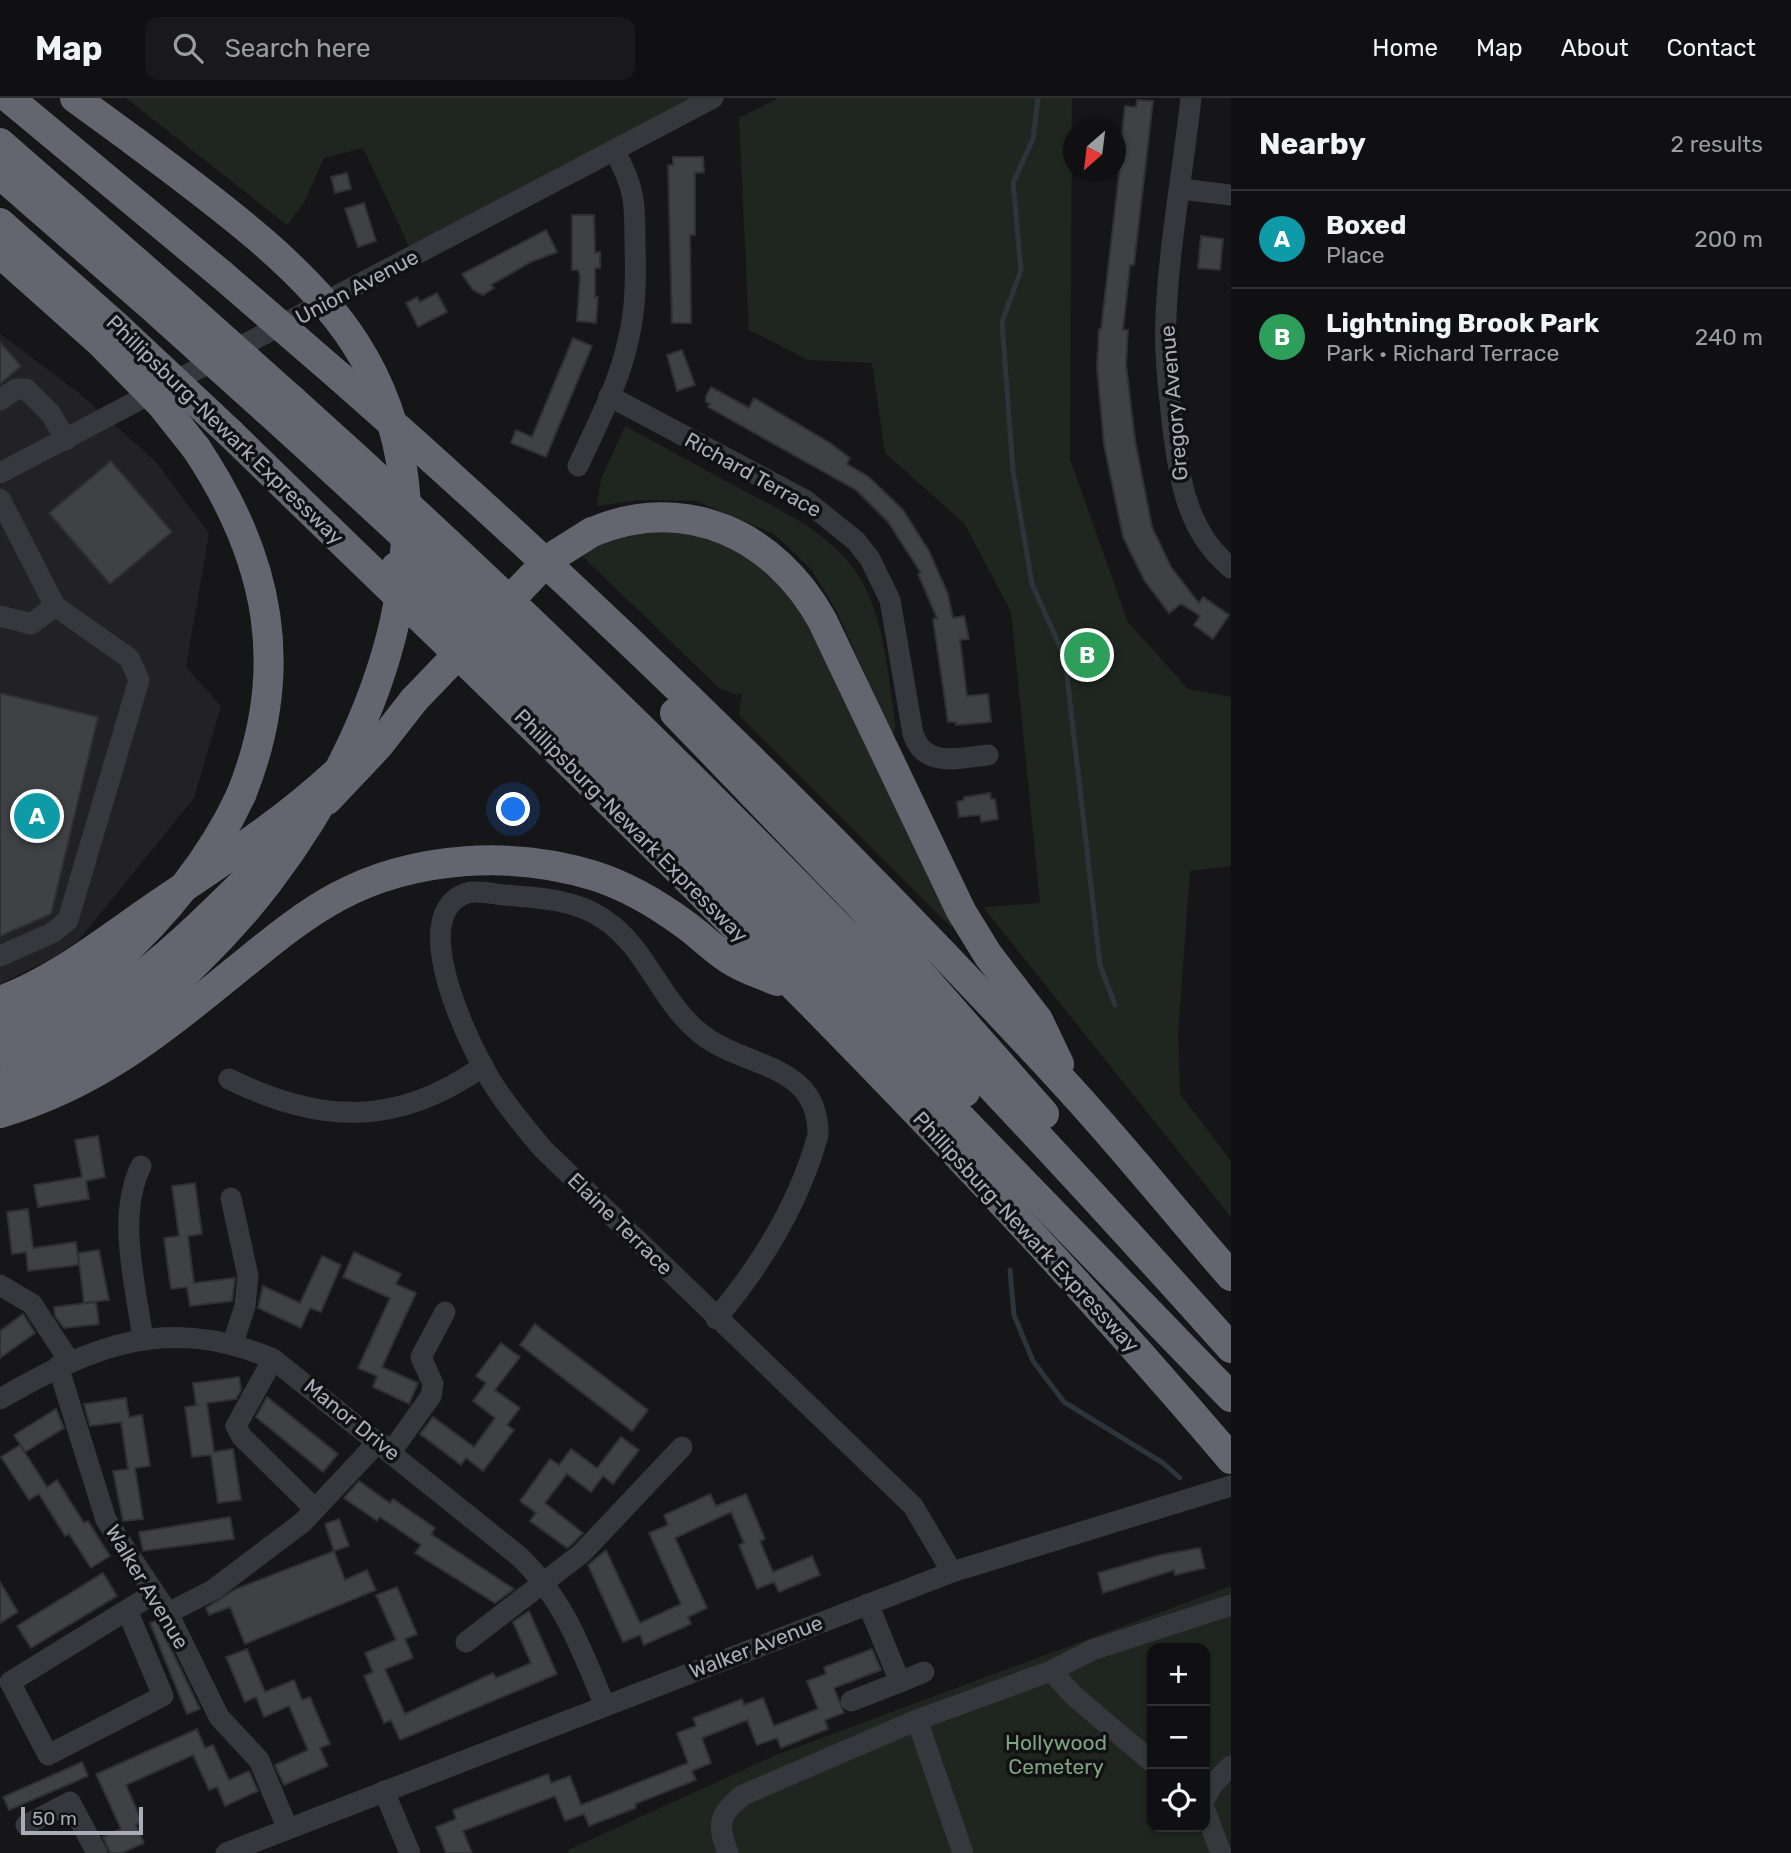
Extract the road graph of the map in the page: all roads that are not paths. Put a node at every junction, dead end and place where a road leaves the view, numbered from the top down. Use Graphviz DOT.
graph roads {
  1 [pos="9,98"];
  2 [pos="75,98"];
  3 [pos="713,98"];
  4 [pos="1191,98"];
  5 [pos="0,144"];
  6 [pos="615,152"];
  7 [pos="0,174"];
  8 [pos="1181,189"];
  9 [pos="1231,195"];
  10 [pos="0,223"];
  11 [pos="0,253"];
  12 [pos="169,307"];
  13 [pos="108,334"];
  14 [pos="609,396"];
  15 [pos="0,400"];
  16 [pos="280,405"];
  17 [pos="230,433"];
  18 [pos="66,440"];
  19 [pos="413,441"];
  20 [pos="578,466"];
  21 [pos="0,473"];
  22 [pos="0,499"];
  23 [pos="1231,568"];
  24 [pos="55,606"];
  25 [pos="0,616"];
  26 [pos="414,700"];
  27 [pos="988,755"];
  28 [pos="0,956"];
  29 [pos="794,988"];
  30 [pos="0,1001"];
  31 [pos="0,1028"];
  32 [pos="0,1055"];
  33 [pos="483,1066"];
  34 [pos="229,1079"];
  35 [pos="0,1086"];
  36 [pos="1071,1090"];
  37 [pos="0,1113"];
  38 [pos="141,1166"];
  39 [pos="231,1198"];
  40 [pos="1231,1276"];
  41 [pos="0,1285"];
  42 [pos="445,1312"];
  43 [pos="716,1319"];
  44 [pos="143,1340"];
  45 [pos="1231,1341"];
  46 [pos="233,1343"];
  47 [pos="1231,1349"];
  48 [pos="273,1359"];
  49 [pos="64,1364"];
  50 [pos="1231,1396"];
  51 [pos="0,1399"];
  52 [pos="385,1447"];
  53 [pos="682,1447"];
  54 [pos="1231,1459"];
  55 [pos="1231,1486"];
  56 [pos="315,1509"];
  57 [pos="952,1572"];
  58 [pos="545,1581"];
  59 [pos="153,1594"];
  60 [pos="868,1604"];
  61 [pos="1231,1605"];
  62 [pos="127,1610"];
  63 [pos="168,1613"];
  64 [pos="466,1642"];
  65 [pos="1051,1671"];
  66 [pos="924,1672"];
  67 [pos="900,1682"];
  68 [pos="851,1701"];
  69 [pos="605,1706"];
  70 [pos="917,1720"];
  71 [pos="1147,1758"];
  72 [pos="1231,1766"];
  73 [pos="1210,1789"];
  74 [pos="384,1791"];
  75 [pos="26,1825"];
  76 [pos="1210,1825"];
  77 [pos="287,1828"];
  78 [pos="97,1853"];
  79 [pos="226,1853"];
  80 [pos="410,1853"];
  81 [pos="728,1853"];
  82 [pos="963,1853"];
  83 [pos="1220,1853"];
  1 -- 19 [label="highway, bridge"];
  2 -- 35 [label="highway, bridge"];
  3 -- 6 [label="street, Union Avenue"];
  4 -- 8 [label="street, Gregory Avenue"];
  5 -- 12 [label="highway, Phillipsburg-Newark Expressway"];
  6 -- 14 [label="street"];
  6 -- 18 [label="street, Union Avenue"];
  7 -- 12 [label="highway, Phillipsburg-Newark Expressway"];
  8 -- 9 [label="street"];
  8 -- 23 [label="street, Gregory Avenue"];
  10 -- 13 [label="highway, Phillipsburg-Newark Expressway"];
  11 -- 13 [label="highway"];
  12 -- 16 [label="highway, Phillipsburg-Newark Expressway, bridge"];
  13 -- 17 [label="highway, Phillipsburg-Newark Expressway, bridge"];
  13 -- 31 [label="highway, bridge"];
  14 -- 20 [label="street"];
  14 -- 27 [label="street, Richard Terrace"];
  15 -- 18 [label="street"];
  16 -- 47 [label="highway, Phillipsburg-Newark Expressway"];
  16 -- 50 [label="highway, Phillipsburg-Newark Expressway"];
  17 -- 29 [label="highway, Phillipsburg-Newark Expressway"];
  17 -- 50 [label="highway"];
  18 -- 21 [label="street, Union Avenue"];
  19 -- 36 [label="highway"];
  19 -- 45 [label="highway"];
  22 -- 24 [label="street"];
  24 -- 25 [label="street"];
  24 -- 28 [label="street"];
  26 -- 30 [label="highway"];
  26 -- 32 [label="highway"];
  26 -- 36 [label="highway, bridge"];
  29 -- 37 [label="highway"];
  29 -- 54 [label="highway, Phillipsburg-Newark Expressway"];
  33 -- 34 [label="street"];
  33 -- 43 [label="street, Elaine Terrace"];
  33 -- 43 [label="street, Elaine Terrace"];
  36 -- 40 [label="highway"];
  38 -- 44 [label="street"];
  39 -- 46 [label="street"];
  41 -- 49 [label="street, Walker Avenue"];
  42 -- 52 [label="street"];
  43 -- 57 [label="street, Elaine Terrace"];
  44 -- 46 [label="street, Manor Drive"];
  44 -- 49 [label="street, Manor Drive"];
  46 -- 48 [label="street, Manor Drive"];
  48 -- 52 [label="street, Manor Drive"];
  48 -- 56 [label="street"];
  49 -- 51 [label="street, Manor Drive"];
  49 -- 59 [label="street, Walker Avenue"];
  52 -- 56 [label="street"];
  52 -- 58 [label="street, Manor Drive"];
  53 -- 58 [label="street"];
  55 -- 57 [label="street, Walker Avenue"];
  56 -- 63 [label="street"];
  57 -- 60 [label="street, Walker Avenue"];
  58 -- 64 [label="street"];
  58 -- 69 [label="street, Manor Drive"];
  59 -- 62 [label="street"];
  59 -- 63 [label="street, Walker Avenue"];
  60 -- 67 [label="street"];
  60 -- 69 [label="street, Walker Avenue"];
  61 -- 65 [label="street"];
  62 -- 62 [label="street"];
  63 -- 77 [label="street, Walker Avenue"];
  65 -- 70 [label="street"];
  65 -- 71 [label="street"];
  66 -- 67 [label="street"];
  67 -- 68 [label="street"];
  69 -- 74 [label="street, Walker Avenue"];
  70 -- 81 [label="street"];
  70 -- 82 [label="street"];
  72 -- 73 [label="street"];
  74 -- 77 [label="street, Walker Avenue"];
  74 -- 80 [label="street"];
  75 -- 78 [label="street"];
  76 -- 83 [label="street"];
  77 -- 79 [label="street, Walker Avenue"];
}
